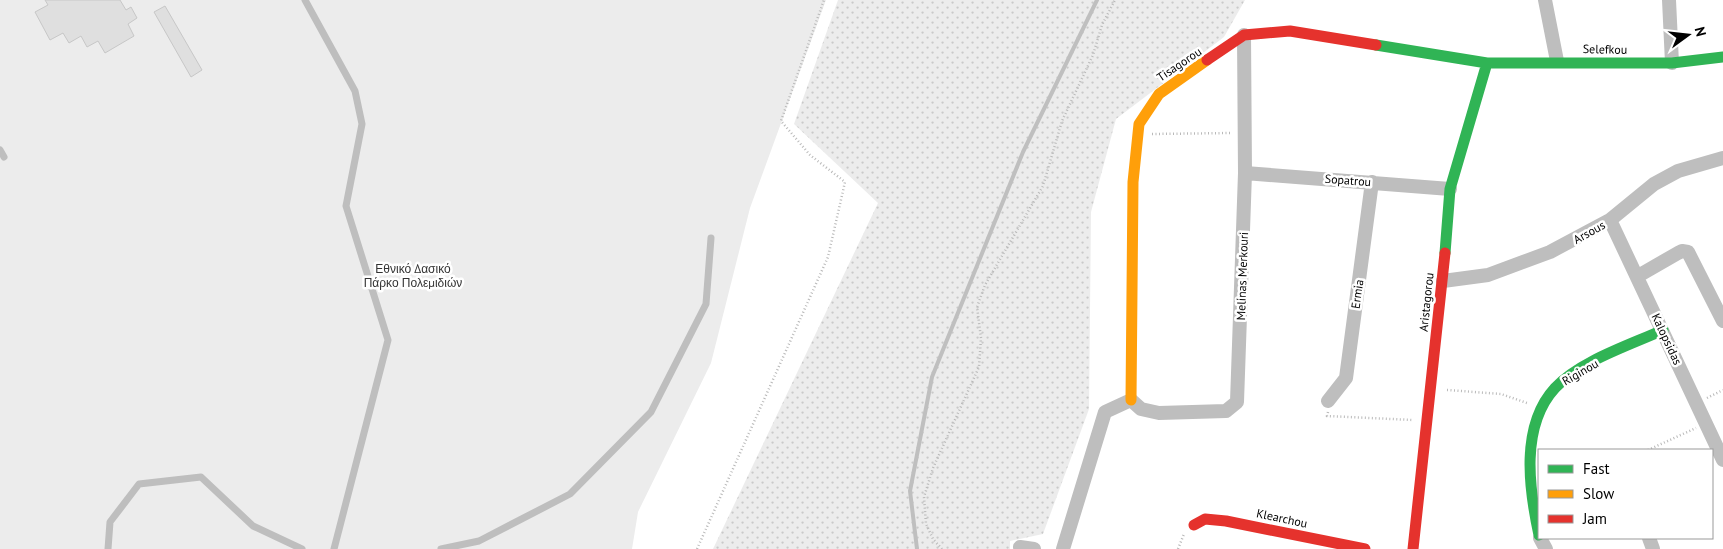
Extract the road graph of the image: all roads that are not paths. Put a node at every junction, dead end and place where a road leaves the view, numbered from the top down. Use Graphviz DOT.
graph roads {
  1 [pos="305,0"];
  2 [pos="1545,0"];
  3 [pos="1669,0"];
  4 [pos="1244,35"];
  5 [pos="1723,57"];
  6 [pos="1557,61"];
  7 [pos="1487,63"];
  8 [pos="1672,64"];
  9 [pos="1723,158"];
  10 [pos="1246,173"];
  11 [pos="1372,182"];
  12 [pos="1450,189"];
  13 [pos="1610,220"];
  14 [pos="711,238"];
  15 [pos="1638,276"];
  16 [pos="1443,281"];
  17 [pos="1723,321"];
  18 [pos="1663,330"];
  19 [pos="1130,400"];
  20 [pos="1328,401"];
  21 [pos="1723,460"];
  22 [pos="1194,525"];
  23 [pos="1538,527"];
  24 [pos="1020,547"];
  25 [pos="108,549"];
  26 [pos="302,549"];
  27 [pos="334,549"];
  28 [pos="441,549"];
  29 [pos="1034,549"];
  30 [pos="1063,549"];
  31 [pos="1365,549"];
  32 [pos="1413,549"];
  1 -- 27 [label="lane"];
  2 -- 6 [label="street"];
  3 -- 8 [label="street"];
  4 -- 7 [label="street"];
  4 -- 10 [label="street, Melinas Merkouri"];
  4 -- 19 [label="street, Tisagorou"];
  5 -- 8 [label="street, Selefkou"];
  6 -- 7 [label="street, Selefkou"];
  6 -- 8 [label="street, Selefkou"];
  7 -- 12 [label="street, Aristagorou"];
  9 -- 13 [label="street, Arsous"];
  10 -- 11 [label="street, Sopatrou"];
  10 -- 19 [label="street, Melinas Merkouri"];
  11 -- 12 [label="street, Sopatrou"];
  11 -- 20 [label="street, Ermia"];
  12 -- 16 [label="street, Aristagorou"];
  13 -- 15 [label="street, Kalopsidas"];
  13 -- 16 [label="street, Arsous"];
  14 -- 28 [label="lane"];
  15 -- 17 [label="street"];
  15 -- 18 [label="street, Kalopsidas"];
  16 -- 32 [label="street, Aristagorou"];
  18 -- 21 [label="street, Kalopsidas"];
  18 -- 23 [label="street, Riginou"];
  19 -- 30 [label="street"];
  22 -- 31 [label="street, Klearchou"];
  24 -- 29 [label="street"];
  25 -- 26 [label="lane"];
}
